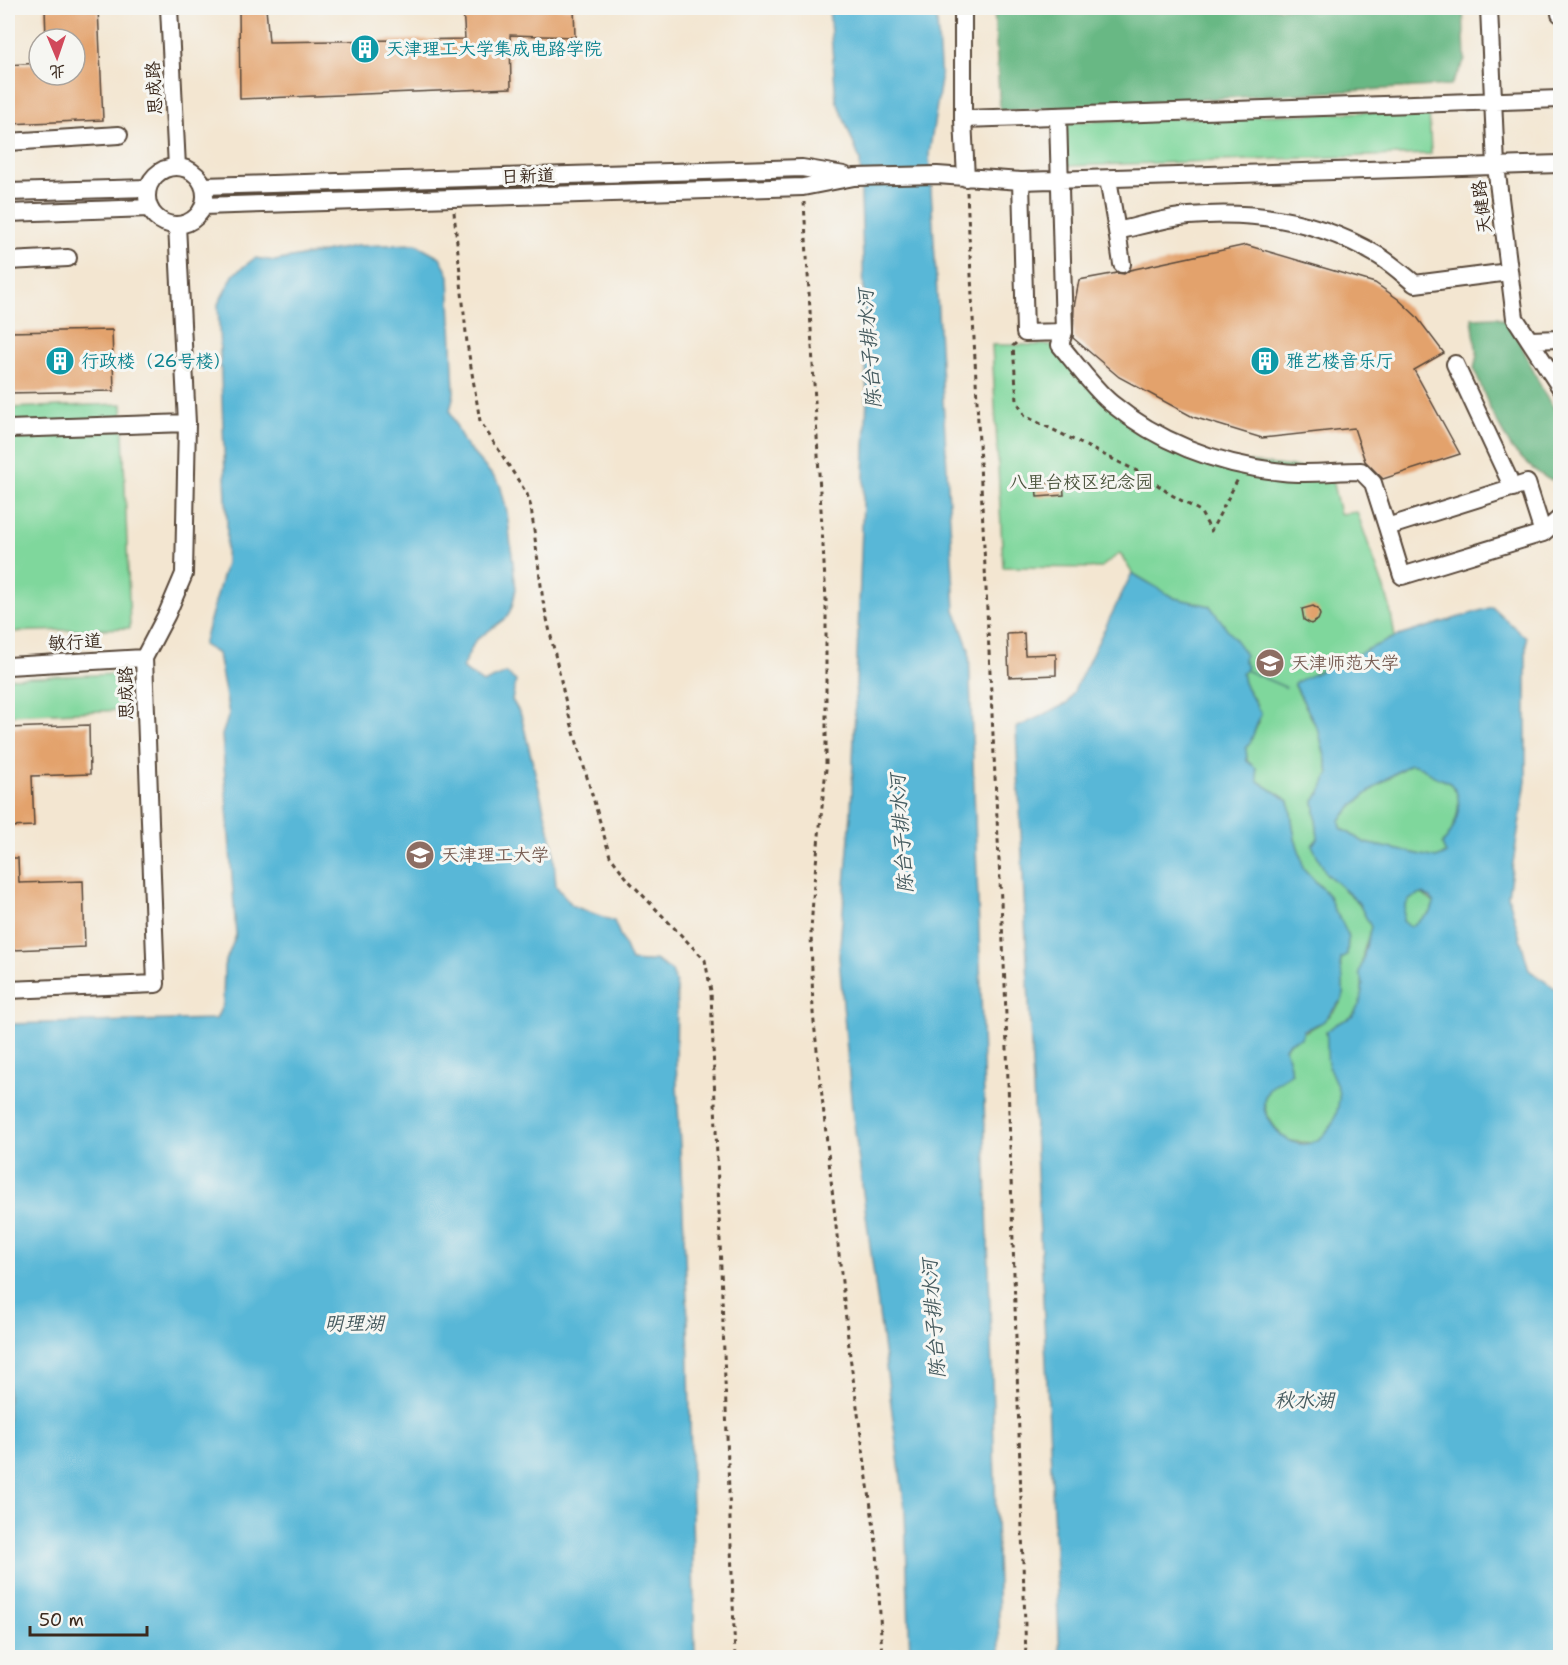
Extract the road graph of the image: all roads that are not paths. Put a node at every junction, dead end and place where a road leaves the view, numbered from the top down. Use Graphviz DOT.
graph roads {
  1 [pos="170,8"];
  2 [pos="963,8"];
  3 [pos="1489,8"];
  4 [pos="1560,8"];
  5 [pos="1560,14"];
  6 [pos="1560,99"];
  7 [pos="1493,101"];
  8 [pos="1058,116"];
  9 [pos="963,119"];
  10 [pos="119,135"];
  11 [pos="8,142"];
  12 [pos="1560,164"];
  13 [pos="1497,166"];
  14 [pos="177,167"];
  15 [pos="854,177"];
  16 [pos="966,178"];
  17 [pos="1108,179"];
  18 [pos="1060,180"];
  19 [pos="1021,181"];
  20 [pos="203,186"];
  21 [pos="147,188"];
  22 [pos="8,192"];
  23 [pos="203,206"];
  24 [pos="149,208"];
  25 [pos="8,213"];
  26 [pos="177,225"];
  27 [pos="1117,231"];
  28 [pos="68,258"];
  29 [pos="8,261"];
  30 [pos="1122,264"];
  31 [pos="1509,272"];
  32 [pos="1064,332"];
  33 [pos="1560,339"];
  34 [pos="1530,340"];
  35 [pos="1455,364"];
  36 [pos="1560,387"];
  37 [pos="187,423"];
  38 [pos="8,429"];
  39 [pos="1513,488"];
  40 [pos="1560,518"];
  41 [pos="1387,527"];
  42 [pos="1543,533"];
  43 [pos="144,658"];
  44 [pos="8,666"];
  45 [pos="8,990"];
  1 -- 14 [label="street, 思成路"];
  2 -- 9 [label="street"];
  3 -- 7 [label="street, 天健路"];
  4 -- 5 [label="street"];
  6 -- 7 [label="street"];
  7 -- 8 [label="street"];
  7 -- 13 [label="street, 天健路"];
  8 -- 9 [label="street"];
  8 -- 18 [label="street"];
  9 -- 16 [label="street"];
  10 -- 11 [label="street"];
  12 -- 13 [label="street, 日新道"];
  13 -- 17 [label="street, 日新道"];
  13 -- 31 [label="street, 天健路"];
  14 -- 20 [label="street"];
  14 -- 21 [label="street"];
  15 -- 16 [label="street, 日新道"];
  15 -- 20 [label="street, 日新道"];
  15 -- 23 [label="street, 日新道"];
  16 -- 19 [label="street, 日新道"];
  17 -- 18 [label="street, 日新道"];
  17 -- 27 [label="street"];
  18 -- 19 [label="street, 日新道"];
  18 -- 32 [label="street"];
  19 -- 32 [label="street"];
  20 -- 23 [label="street"];
  21 -- 22 [label="street"];
  21 -- 24 [label="street"];
  23 -- 26 [label="street"];
  24 -- 25 [label="street"];
  24 -- 26 [label="street"];
  26 -- 37 [label="street, 思成路"];
  27 -- 30 [label="street"];
  27 -- 31 [label="street"];
  28 -- 29 [label="street"];
  31 -- 34 [label="street, 天健路"];
  32 -- 41 [label="street"];
  33 -- 34 [label="street"];
  34 -- 36 [label="street, 天健路"];
  35 -- 39 [label="street"];
  37 -- 38 [label="street"];
  37 -- 43 [label="street, 思成路"];
  39 -- 41 [label="street"];
  39 -- 42 [label="street"];
  40 -- 42 [label="street"];
  41 -- 42 [label="street"];
  43 -- 44 [label="street, 敏行道"];
  43 -- 45 [label="street, 思成路"];
}
